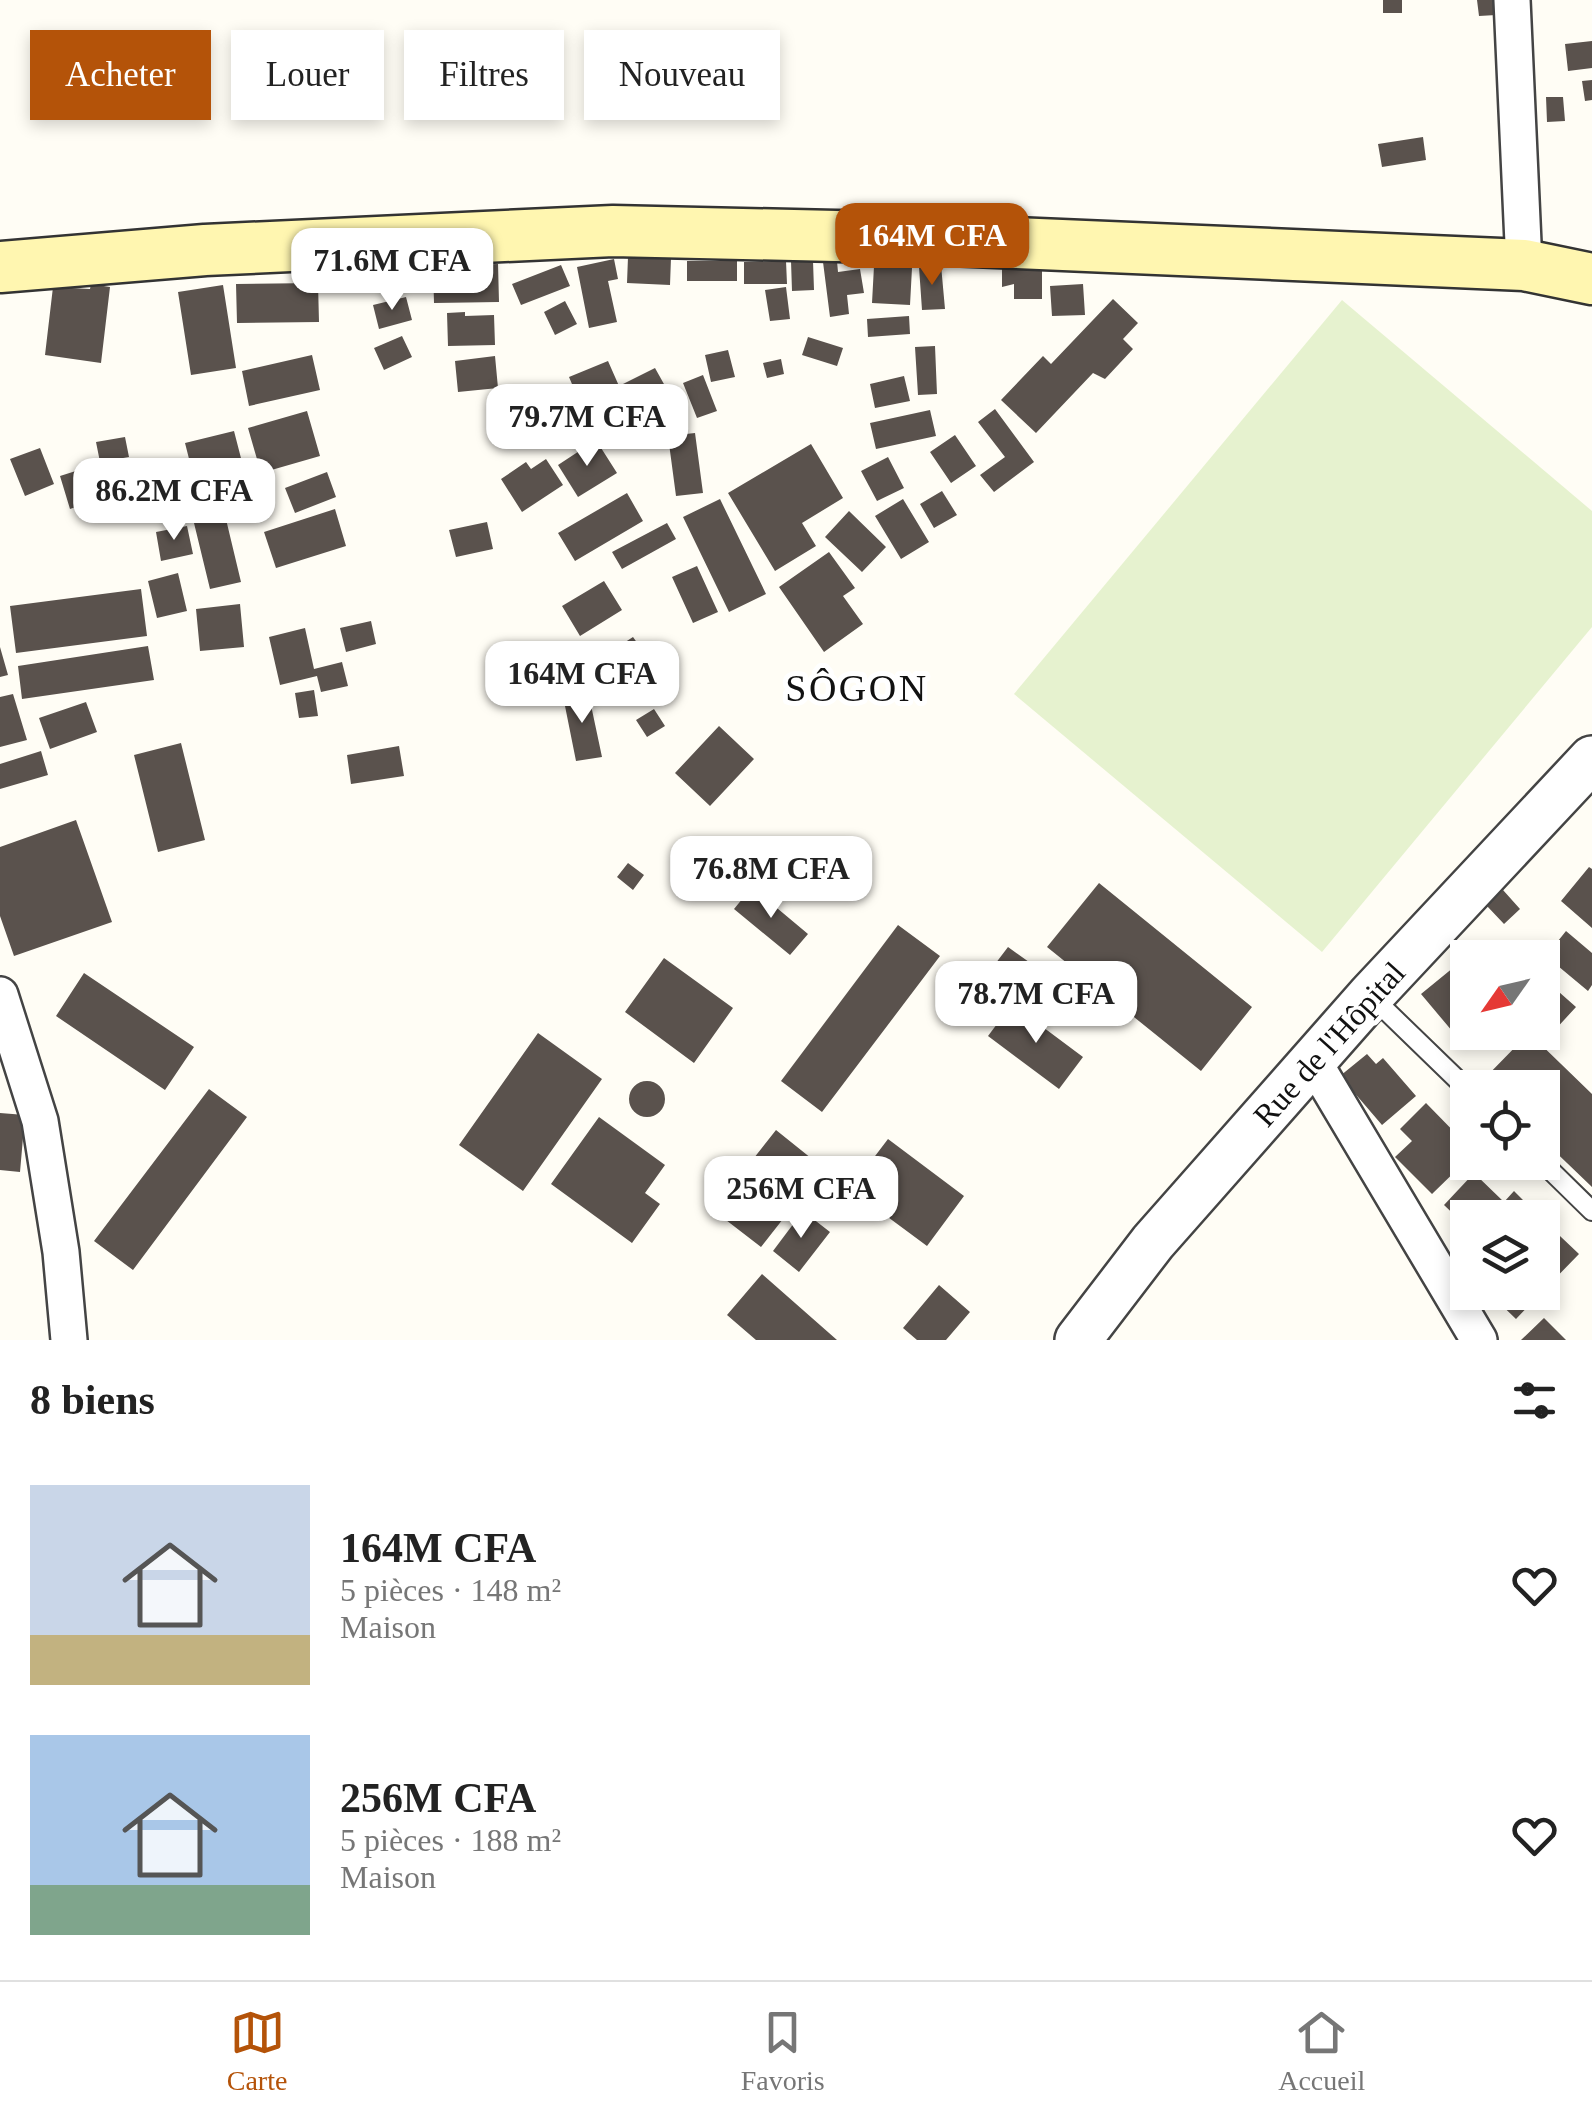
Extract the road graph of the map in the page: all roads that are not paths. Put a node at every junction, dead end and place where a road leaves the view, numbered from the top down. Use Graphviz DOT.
graph roads {
  1 [pos="1512,0"];
  2 [pos="1524,265"];
  3 [pos="0,267"];
  4 [pos="1592,278"];
  5 [pos="1592,759"];
  6 [pos="0,995"];
  7 [pos="1371,996"];
  8 [pos="1313,1061"];
  9 [pos="1450,1073"];
  10 [pos="1560,1180"];
  11 [pos="1592,1211"];
  12 [pos="69,1340"];
  13 [pos="1078,1340"];
  14 [pos="1479,1340"];
  1 -- 2 [label="street"];
  2 -- 3 [label="main road"];
  2 -- 4 [label="main road"];
  5 -- 7 [label="street, Rue de l'Hôpital"];
  6 -- 12 [label="street"];
  7 -- 8 [label="street, Rue de l'Hôpital"];
  7 -- 9 [label="lane"];
  8 -- 13 [label="street, Rue de l'Hôpital"];
  8 -- 14 [label="street"];
  10 -- 11 [label="lane"];
}
